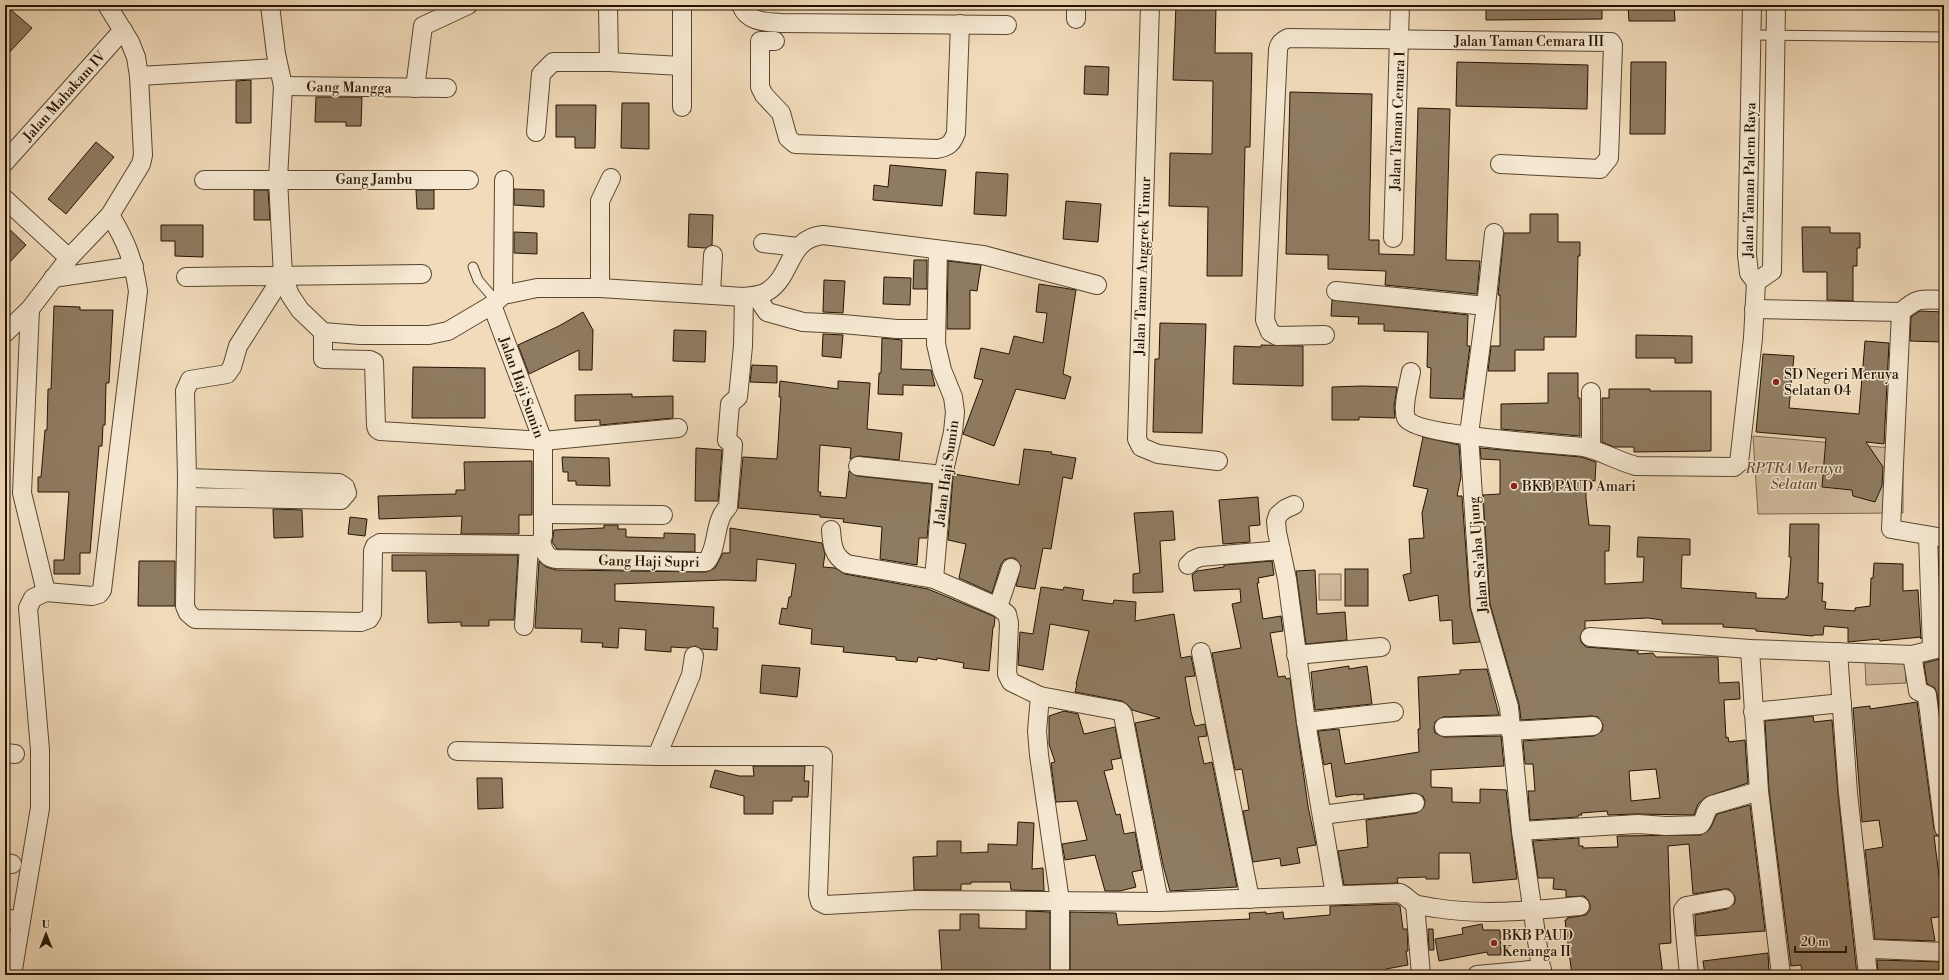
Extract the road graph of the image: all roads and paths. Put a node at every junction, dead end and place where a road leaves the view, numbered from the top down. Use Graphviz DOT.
graph roads {
  1 [pos="107,5"];
  2 [pos="270,5"];
  3 [pos="468,5"];
  4 [pos="608,5"];
  5 [pos="682,5"];
  6 [pos="741,5"];
  7 [pos="1150,5"];
  8 [pos="1400,5"];
  9 [pos="1752,5"];
  10 [pos="1776,5"];
  11 [pos="442,11"];
  12 [pos="960,24"];
  13 [pos="1007,25"];
  14 [pos="123,30"];
  15 [pos="1751,35"];
  16 [pos="1775,35"];
  17 [pos="1944,37"];
  18 [pos="775,41"];
  19 [pos="1399,41"];
  20 [pos="609,62"];
  21 [pos="681,66"];
  22 [pos="278,68"];
  23 [pos="140,76"];
  24 [pos="283,86"];
  25 [pos="416,88"];
  26 [pos="447,88"];
  27 [pos="682,107"];
  28 [pos="536,132"];
  29 [pos="5,162"];
  30 [pos="1500,164"];
  31 [pos="611,178"];
  32 [pos="278,179"];
  33 [pos="204,180"];
  34 [pos="469,180"];
  35 [pos="504,180"];
  36 [pos="5,199"];
  37 [pos="110,215"];
  38 [pos="1494,233"];
  39 [pos="1394,238"];
  40 [pos="764,243"];
  41 [pos="798,247"];
  42 [pos="938,250"];
  43 [pos="713,255"];
  44 [pos="69,258"];
  45 [pos="134,266"];
  46 [pos="473,267"];
  47 [pos="422,274"];
  48 [pos="283,276"];
  49 [pos="186,277"];
  50 [pos="53,278"];
  51 [pos="1756,282"];
  52 [pos="1097,285"];
  53 [pos="600,288"];
  54 [pos="1336,291"];
  55 [pos="711,294"];
  56 [pos="750,297"];
  57 [pos="497,300"];
  58 [pos="1944,300"];
  59 [pos="1486,306"];
  60 [pos="30,309"];
  61 [pos="1754,309"];
  62 [pos="1901,312"];
  63 [pos="936,329"];
  64 [pos="323,332"];
  65 [pos="5,333"];
  66 [pos="1325,335"];
  67 [pos="1411,372"];
  68 [pos="1591,392"];
  69 [pos="678,428"];
  70 [pos="1470,437"];
  71 [pos="543,441"];
  72 [pos="1591,448"];
  73 [pos="1218,461"];
  74 [pos="858,466"];
  75 [pos="943,475"];
  76 [pos="187,478"];
  77 [pos="187,497"];
  78 [pos="1294,505"];
  79 [pos="543,514"];
  80 [pos="663,515"];
  81 [pos="831,530"];
  82 [pos="1936,537"];
  83 [pos="535,544"];
  84 [pos="1281,550"];
  85 [pos="1188,565"];
  86 [pos="1011,568"];
  87 [pos="934,579"];
  88 [pos="46,592"];
  89 [pos="998,607"];
  90 [pos="524,626"];
  91 [pos="1590,637"];
  92 [pos="1381,648"];
  93 [pos="1938,648"];
  94 [pos="1750,650"];
  95 [pos="1201,652"];
  96 [pos="1838,652"];
  97 [pos="1296,655"];
  98 [pos="1912,655"];
  99 [pos="694,656"];
  100 [pos="1040,696"];
  101 [pos="1842,703"];
  102 [pos="1394,712"];
  103 [pos="1753,712"];
  104 [pos="1306,722"];
  105 [pos="1593,726"];
  106 [pos="1444,727"];
  107 [pos="1510,728"];
  108 [pos="457,751"];
  109 [pos="657,756"];
  110 [pos="1759,791"];
  111 [pos="1415,803"];
  112 [pos="1322,815"];
  113 [pos="1944,828"];
  114 [pos="1520,831"];
  115 [pos="1335,896"];
  116 [pos="1250,899"];
  117 [pos="1725,899"];
  118 [pos="1060,901"];
  119 [pos="1159,902"];
  120 [pos="1415,904"];
  121 [pos="1580,906"];
  122 [pos="1533,910"];
  123 [pos="13,920"];
  124 [pos="1866,951"];
  125 [pos="1944,952"];
  126 [pos="1542,972"];
  127 [pos="12,975"];
  128 [pos="1060,975"];
  129 [pos="1421,975"];
  130 [pos="1477,975"];
  131 [pos="1689,975"];
  132 [pos="1781,975"];
  133 [pos="1868,975"];
  1 -- 14 [label="street"];
  2 -- 22 [label="street"];
  3 -- 11 [label="street"];
  4 -- 20 [label="street"];
  5 -- 21 [label="street"];
  6 -- 12 [label="street"];
  7 -- 73 [label="street, Jalan Taman Anggrek Timur"];
  8 -- 19 [label="street, Jalan Taman Cemara I"];
  9 -- 15 [label="street, Jalan Taman Palem Raya"];
  10 -- 16 [label="street, Jalan Taman Palem Raya"];
  11 -- 25 [label="street"];
  12 -- 13 [label="street"];
  12 -- 18 [label="street"];
  14 -- 23 [label="street"];
  14 -- 29 [label="street, Jalan Mahakam IV"];
  15 -- 16 [label="lane"];
  15 -- 51 [label="street, Jalan Taman Palem Raya"];
  16 -- 17 [label="lane"];
  16 -- 51 [label="street, Jalan Taman Palem Raya"];
  19 -- 30 [label="street, Jalan Taman Cemara III"];
  19 -- 39 [label="street, Jalan Taman Cemara I"];
  19 -- 66 [label="street, Jalan Taman Cemara III"];
  20 -- 21 [label="street"];
  20 -- 28 [label="street"];
  21 -- 27 [label="street"];
  22 -- 23 [label="street"];
  22 -- 24 [label="street"];
  23 -- 37 [label="street"];
  24 -- 25 [label="street, Gang Mangga"];
  24 -- 32 [label="street"];
  25 -- 26 [label="street, Gang Mangga"];
  31 -- 53 [label="street"];
  32 -- 33 [label="street, Gang Jambu"];
  32 -- 34 [label="street, Gang Jambu"];
  32 -- 48 [label="street"];
  35 -- 57 [label="street"];
  36 -- 44 [label="street"];
  37 -- 44 [label="street"];
  37 -- 45 [label="street"];
  38 -- 59 [label="street, Jalan Sa'aba Ujung"];
  40 -- 41 [label="street"];
  41 -- 42 [label="street"];
  41 -- 56 [label="street"];
  42 -- 52 [label="street"];
  42 -- 63 [label="street, Jalan Haji Sumin"];
  43 -- 55 [label="street"];
  44 -- 50 [label="street"];
  45 -- 50 [label="street"];
  45 -- 88 [label="street"];
  46 -- 57 [label="lane"];
  47 -- 48 [label="street"];
  48 -- 49 [label="street"];
  48 -- 64 [label="street"];
  48 -- 76 [label="street"];
  50 -- 60 [label="street"];
  51 -- 61 [label="street"];
  53 -- 55 [label="street"];
  53 -- 57 [label="street"];
  54 -- 59 [label="street"];
  55 -- 56 [label="street"];
  56 -- 63 [label="street"];
  56 -- 83 [label="street, Gang Haji Supri"];
  57 -- 64 [label="street"];
  57 -- 71 [label="street, Jalan Haji Sumin"];
  58 -- 62 [label="street"];
  59 -- 70 [label="street, Jalan Sa'aba Ujung"];
  60 -- 65 [label="street"];
  60 -- 88 [label="street"];
  61 -- 62 [label="street"];
  61 -- 72 [label="street"];
  62 -- 82 [label="street"];
  63 -- 75 [label="street, Jalan Haji Sumin"];
  64 -- 71 [label="street"];
  67 -- 70 [label="street"];
  68 -- 72 [label="street"];
  69 -- 71 [label="street"];
  70 -- 72 [label="street"];
  70 -- 107 [label="street, Jalan Sa'aba Ujung"];
  71 -- 79 [label="street, Jalan Haji Sumin"];
  74 -- 75 [label="street"];
  75 -- 87 [label="street, Jalan Haji Sumin"];
  76 -- 77 [label="street"];
  76 -- 77 [label="street"];
  77 -- 83 [label="street"];
  78 -- 84 [label="street"];
  79 -- 80 [label="street"];
  79 -- 83 [label="street, Jalan Haji Sumin"];
  81 -- 87 [label="street"];
  82 -- 93 [label="street"];
  83 -- 90 [label="street, Jalan Haji Sumin"];
  84 -- 85 [label="street"];
  84 -- 97 [label="street"];
  86 -- 89 [label="street"];
  87 -- 89 [label="street"];
  88 -- 123 [label="street"];
  89 -- 100 [label="street"];
  91 -- 94 [label="street"];
  92 -- 97 [label="street"];
  93 -- 98 [label="street"];
  94 -- 96 [label="street"];
  94 -- 103 [label="street"];
  95 -- 116 [label="street"];
  96 -- 98 [label="street"];
  96 -- 101 [label="street"];
  97 -- 104 [label="street"];
  98 -- 113 [label="street"];
  99 -- 109 [label="street"];
  100 -- 118 [label="street"];
  100 -- 119 [label="street"];
  101 -- 103 [label="street"];
  101 -- 124 [label="street"];
  102 -- 104 [label="street"];
  103 -- 110 [label="street"];
  104 -- 112 [label="street"];
  105 -- 107 [label="street"];
  106 -- 107 [label="street"];
  107 -- 114 [label="street, Jalan Sa'aba Ujung"];
  108 -- 109 [label="street"];
  109 -- 118 [label="street"];
  110 -- 114 [label="street"];
  110 -- 132 [label="street"];
  111 -- 112 [label="street"];
  112 -- 115 [label="street"];
  114 -- 122 [label="street, Jalan Sa'aba Ujung"];
  115 -- 116 [label="street"];
  115 -- 120 [label="street"];
  116 -- 119 [label="street"];
  117 -- 131 [label="street"];
  118 -- 119 [label="street"];
  118 -- 128 [label="street"];
  120 -- 122 [label="street"];
  120 -- 129 [label="street"];
  121 -- 122 [label="street"];
  122 -- 126 [label="street, Jalan Sa'aba Ujung"];
  123 -- 127 [label="street"];
  124 -- 125 [label="street"];
  124 -- 133 [label="street"];
  126 -- 130 [label="street"];
}
